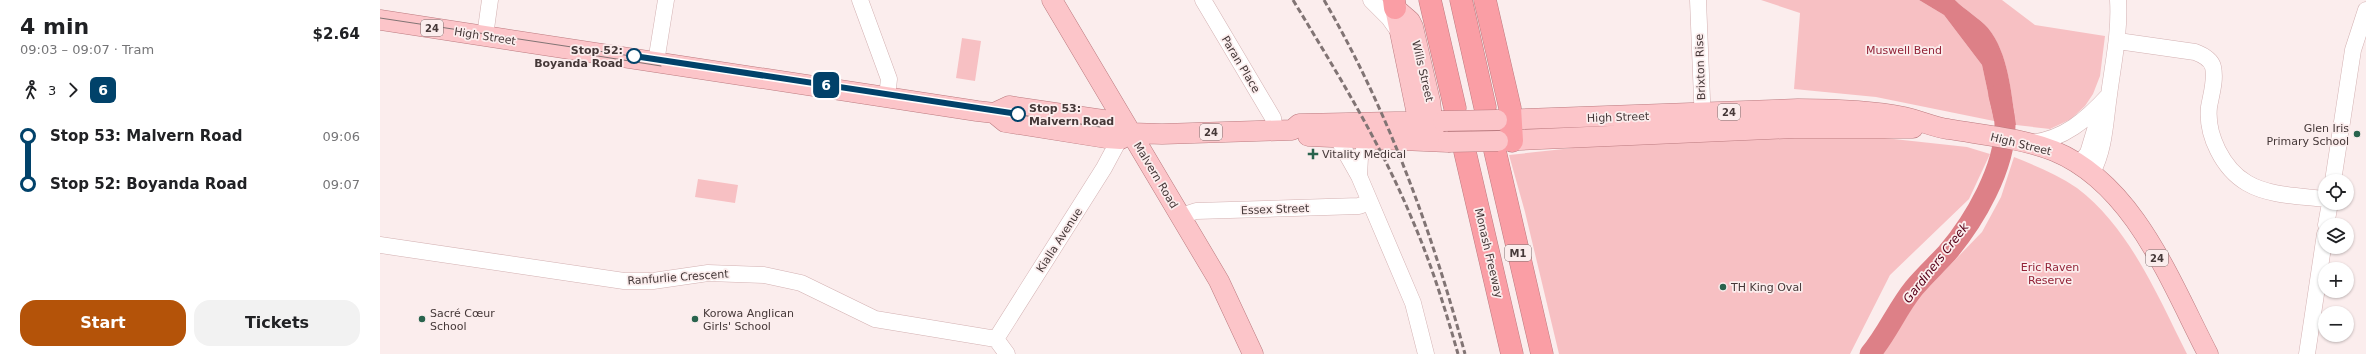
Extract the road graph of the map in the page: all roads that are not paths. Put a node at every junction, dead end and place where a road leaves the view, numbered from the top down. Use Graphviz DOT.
graph roads {
  1 [pos="490,0"];
  2 [pos="666,0"];
  3 [pos="860,0"];
  4 [pos="1052,0"];
  5 [pos="1203,0"];
  6 [pos="1371,0"];
  7 [pos="1430,0"];
  8 [pos="1461,0"];
  9 [pos="1485,0"];
  10 [pos="1698,0"];
  11 [pos="2118,0"];
  12 [pos="1392,3"];
  13 [pos="2366,10"];
  14 [pos="380,20"];
  15 [pos="1399,32"];
  16 [pos="485,36"];
  17 [pos="2118,41"];
  18 [pos="656,62"];
  19 [pos="2109,95"];
  20 [pos="887,97"];
  21 [pos="1485,107"];
  22 [pos="1702,113"];
  23 [pos="1437,118"];
  24 [pos="1945,129"];
  25 [pos="1283,130"];
  26 [pos="1704,133"];
  27 [pos="1506,135"];
  28 [pos="1125,136"];
  29 [pos="1337,136"];
  30 [pos="1372,139"];
  31 [pos="2022,142"];
  32 [pos="1443,144"];
  33 [pos="2086,168"];
  34 [pos="2334,174"];
  35 [pos="1359,176"];
  36 [pos="2318,198"];
  37 [pos="1370,202"];
  38 [pos="1181,216"];
  39 [pos="380,245"];
  40 [pos="2322,254"];
  41 [pos="996,339"];
  42 [pos="2307,351"];
  43 [pos="1007,354"];
  44 [pos="1252,354"];
  45 [pos="1426,354"];
  46 [pos="1512,354"];
  47 [pos="1542,354"];
  48 [pos="2208,354"];
  1 -- 16 [label="street"];
  2 -- 18 [label="street"];
  3 -- 20 [label="street"];
  4 -- 28 [label="main road, Malvern Road"];
  5 -- 25 [label="street, Paran Place"];
  6 -- 15 [label="street, Wills Street"];
  7 -- 23 [label="highway"];
  8 -- 21 [label="highway"];
  9 -- 27 [label="highway"];
  10 -- 22 [label="street, Brixton Rise"];
  11 -- 17 [label="street"];
  12 -- 15 [label="main road, Wills Street"];
  12 -- 23 [label="main road, Wills Street"];
  13 -- 34 [label="street"];
  14 -- 16 [label="main road, High Street / 24"];
  15 -- 23 [label="main road, Wills Street"];
  16 -- 18 [label="main road, High Street / 24"];
  17 -- 19 [label="street"];
  17 -- 36 [label="street"];
  18 -- 20 [label="main road, High Street / 24"];
  19 -- 31 [label="street"];
  19 -- 33 [label="street"];
  20 -- 28 [label="main road, High Street / 24"];
  22 -- 24 [label="main road, High Street / 24"];
  22 -- 26 [label="street, Brixton Rise"];
  22 -- 27 [label="main road, High Street / 24"];
  23 -- 25 [label="main road, High Street / 24"];
  23 -- 27 [label="main road, High Street / 24, bridge"];
  23 -- 32 [label="main road, Wills Street"];
  24 -- 26 [label="main road, High Street / 24"];
  24 -- 31 [label="main road, High Street / 24"];
  25 -- 28 [label="main road, High Street / 24"];
  25 -- 29 [label="main road, High Street / 24"];
  26 -- 27 [label="main road, High Street / 24"];
  27 -- 32 [label="main road, High Street / 24, bridge"];
  27 -- 47 [label="highway, M1"];
  28 -- 38 [label="main road, Malvern Road"];
  28 -- 41 [label="street, Kialla Avenue"];
  29 -- 30 [label="main road, High Street / 24"];
  29 -- 35 [label="street"];
  30 -- 32 [label="main road, High Street / 24"];
  30 -- 35 [label="street"];
  31 -- 33 [label="main road, High Street / 24"];
  32 -- 46 [label="highway, Monash Freeway / M1"];
  33 -- 48 [label="main road, High Street / 24"];
  35 -- 37 [label="street"];
  37 -- 38 [label="street, Essex Street"];
  37 -- 45 [label="street"];
  38 -- 44 [label="main road, Malvern Road"];
  39 -- 41 [label="street, Ranfurlie Crescent"];
  40 -- 42 [label="street"];
  41 -- 43 [label="street"];
}
